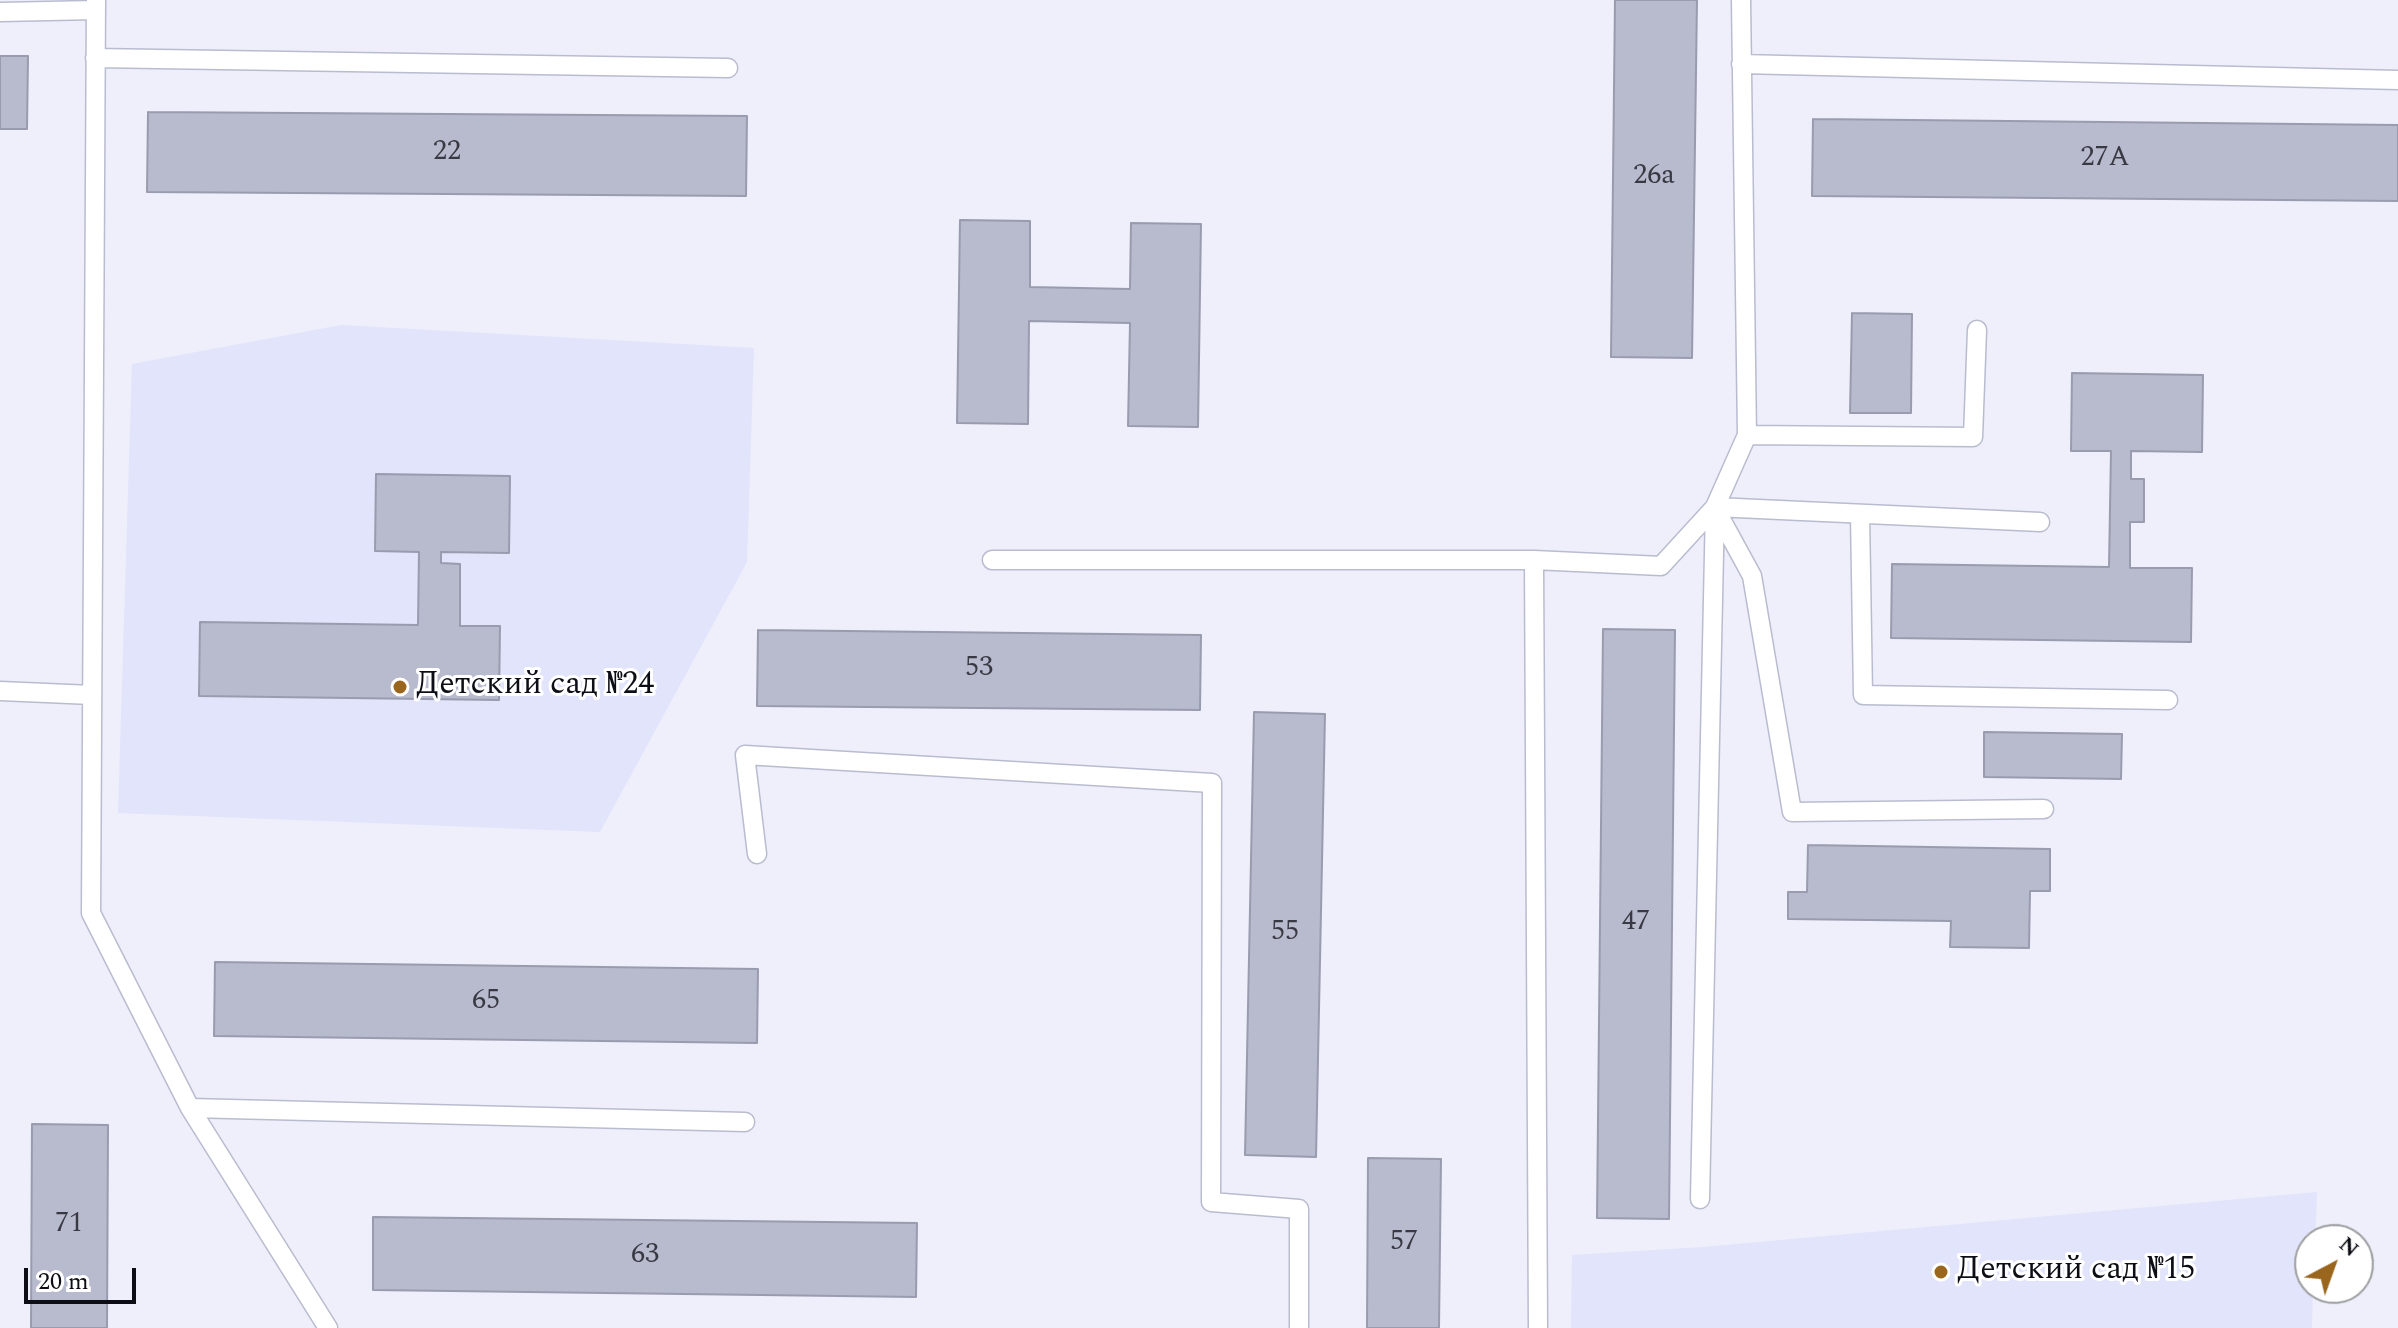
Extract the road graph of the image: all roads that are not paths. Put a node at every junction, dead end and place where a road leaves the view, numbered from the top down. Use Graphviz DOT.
graph roads {
  1 [pos="1741,0"];
  2 [pos="96,5"];
  3 [pos="0,12"];
  4 [pos="95,58"];
  5 [pos="1741,64"];
  6 [pos="728,68"];
  7 [pos="2398,80"];
  8 [pos="1977,330"];
  9 [pos="1747,435"];
  10 [pos="1715,507"];
  11 [pos="1860,514"];
  12 [pos="2040,522"];
  13 [pos="992,560"];
  14 [pos="1534,560"];
  15 [pos="0,691"];
  16 [pos="92,695"];
  17 [pos="2168,700"];
  18 [pos="2044,809"];
  19 [pos="757,854"];
  20 [pos="190,1108"];
  21 [pos="745,1122"];
  22 [pos="1700,1199"];
  23 [pos="328,1328"];
  24 [pos="1299,1328"];
  25 [pos="1538,1328"];
  1 -- 5 [label="lane"];
  2 -- 3 [label="lane"];
  2 -- 4 [label="lane"];
  4 -- 6 [label="lane"];
  4 -- 16 [label="lane"];
  5 -- 7 [label="lane"];
  5 -- 9 [label="lane"];
  8 -- 9 [label="lane"];
  9 -- 10 [label="lane"];
  10 -- 11 [label="lane"];
  10 -- 14 [label="lane"];
  10 -- 18 [label="lane"];
  10 -- 22 [label="lane"];
  11 -- 12 [label="lane"];
  11 -- 17 [label="lane"];
  13 -- 14 [label="lane"];
  14 -- 25 [label="lane"];
  15 -- 16 [label="lane"];
  16 -- 20 [label="lane"];
  19 -- 24 [label="lane"];
  20 -- 21 [label="lane"];
  20 -- 23 [label="lane"];
}
